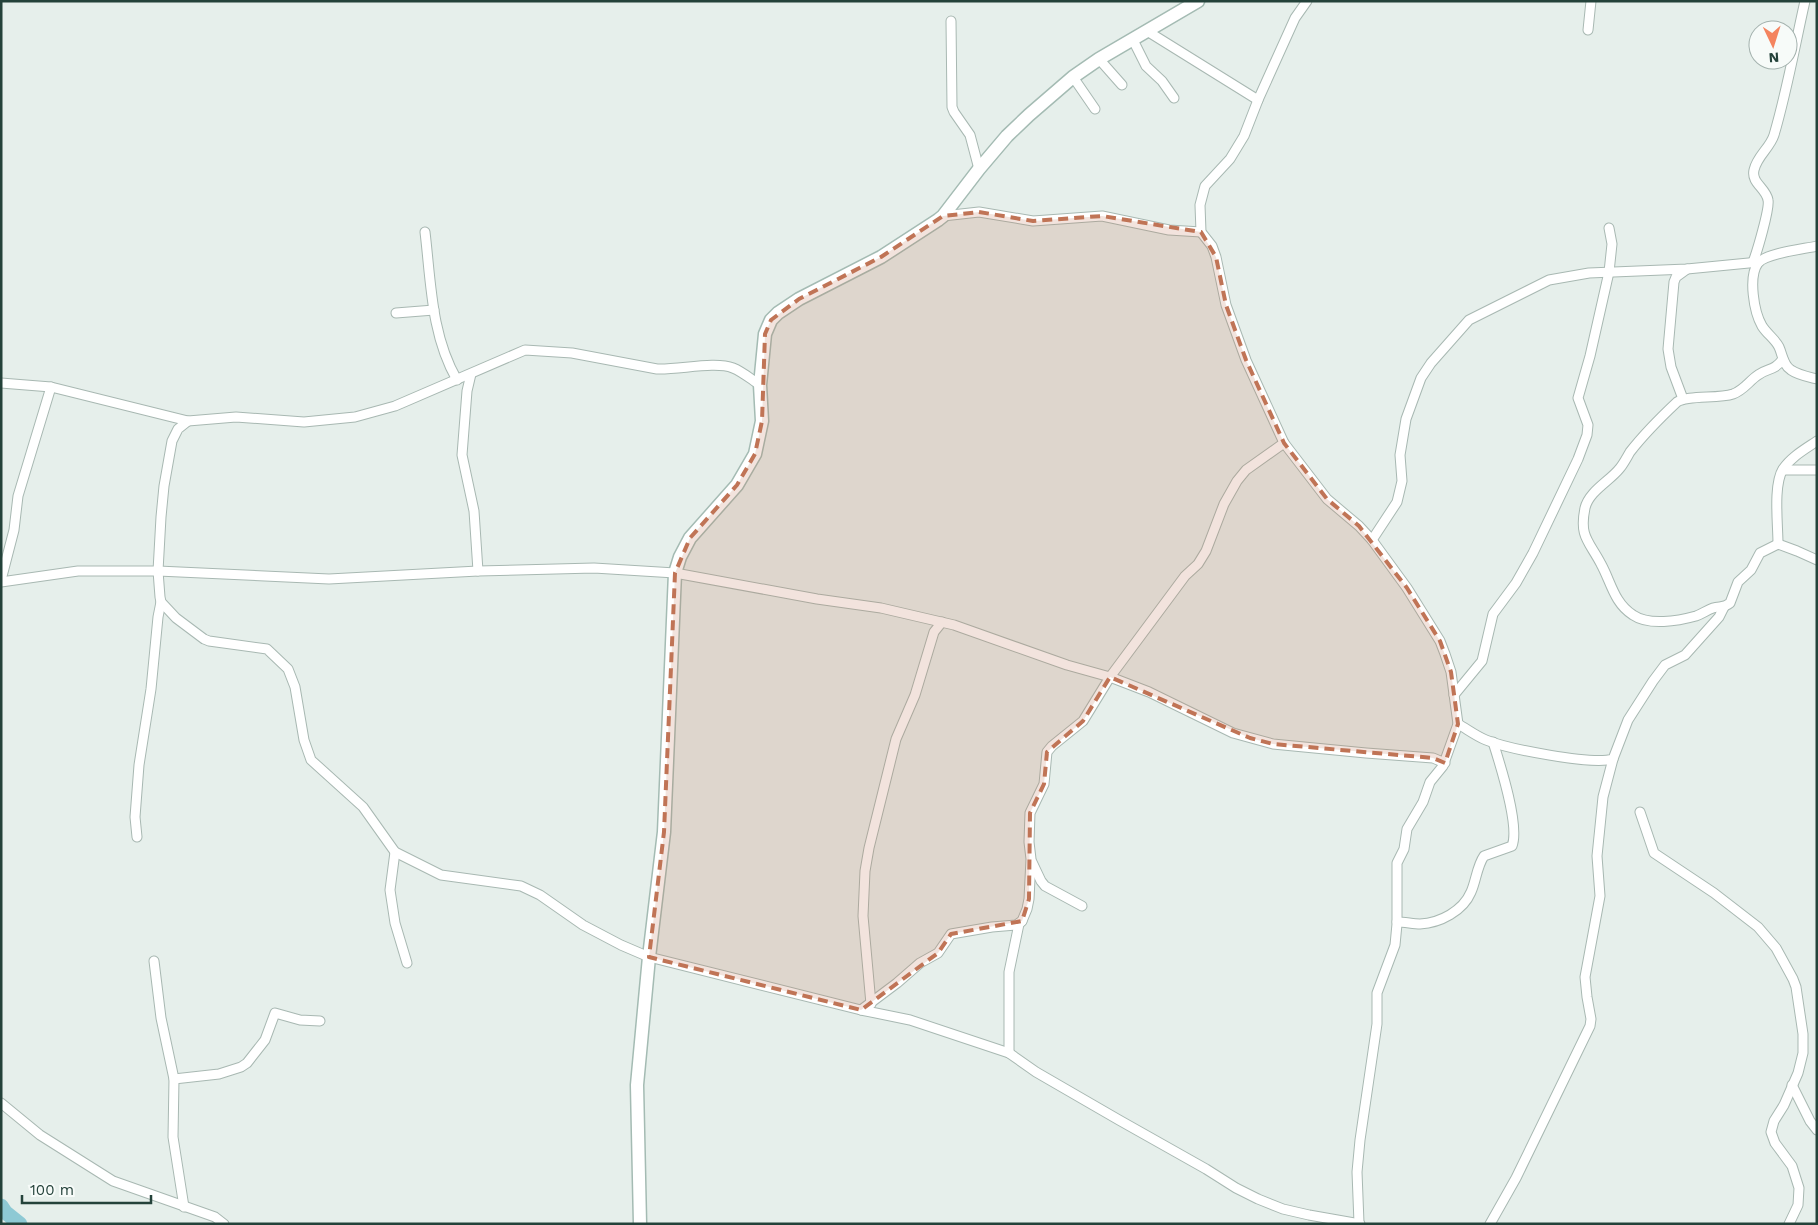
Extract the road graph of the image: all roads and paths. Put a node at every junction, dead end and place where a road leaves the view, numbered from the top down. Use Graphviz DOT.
graph roads {
  1 [pos="1198,1"];
  2 [pos="1307,1"];
  3 [pos="1591,1"];
  4 [pos="1805,1"];
  5 [pos="951,21"];
  6 [pos="1588,30"];
  7 [pos="1147,31"];
  8 [pos="1133,40"];
  9 [pos="1098,59"];
  10 [pos="1073,77"];
  11 [pos="1122,85"];
  12 [pos="1174,98"];
  13 [pos="1258,100"];
  14 [pos="1095,109"];
  15 [pos="979,169"];
  16 [pos="943,216"];
  17 [pos="1610,228"];
  18 [pos="425,232"];
  19 [pos="1201,232"];
  20 [pos="1817,246"];
  21 [pos="1756,262"];
  22 [pos="1687,269"];
  23 [pos="1609,272"];
  24 [pos="434,310"];
  25 [pos="396,313"];
  26 [pos="1783,359"];
  27 [pos="471,374"];
  28 [pos="1817,379"];
  29 [pos="457,380"];
  30 [pos="1,383"];
  31 [pos="760,386"];
  32 [pos="51,387"];
  33 [pos="1682,399"];
  34 [pos="188,421"];
  35 [pos="1817,442"];
  36 [pos="1284,443"];
  37 [pos="1783,470"];
  38 [pos="1817,470"];
  39 [pos="1372,540"];
  40 [pos="1778,544"];
  41 [pos="1817,560"];
  42 [pos="158,571"];
  43 [pos="478,571"];
  44 [pos="675,573"];
  45 [pos="1,581"];
  46 [pos="161,602"];
  47 [pos="1724,607"];
  48 [pos="942,622"];
  49 [pos="1110,676"];
  50 [pos="1454,695"];
  51 [pos="1458,724"];
  52 [pos="1493,742"];
  53 [pos="1613,759"];
  54 [pos="1444,763"];
  55 [pos="1640,812"];
  56 [pos="137,837"];
  57 [pos="395,852"];
  58 [pos="1031,859"];
  59 [pos="1082,906"];
  60 [pos="1022,921"];
  61 [pos="1397,922"];
  62 [pos="649,957"];
  63 [pos="154,961"];
  64 [pos="407,963"];
  65 [pos="871,1004"];
  66 [pos="861,1010"];
  67 [pos="320,1021"];
  68 [pos="1009,1053"];
  69 [pos="174,1080"];
  70 [pos="1792,1085"];
  71 [pos="1,1103"];
  72 [pos="1817,1130"];
  73 [pos="184,1207"];
  74 [pos="1359,1223"];
  75 [pos="224,1224"];
  76 [pos="640,1224"];
  77 [pos="1490,1224"];
  78 [pos="1789,1224"];
  1 -- 7 [label="main road"];
  2 -- 13 [label="street"];
  3 -- 6 [label="street"];
  4 -- 21 [label="street"];
  5 -- 15 [label="street"];
  7 -- 8 [label="main road"];
  7 -- 13 [label="street"];
  8 -- 9 [label="main road"];
  8 -- 12 [label="street"];
  9 -- 10 [label="main road"];
  9 -- 11 [label="street"];
  10 -- 14 [label="street"];
  10 -- 15 [label="main road"];
  13 -- 19 [label="street"];
  15 -- 16 [label="main road"];
  16 -- 19 [label="street"];
  16 -- 31 [label="main road"];
  17 -- 23 [label="street"];
  18 -- 24 [label="street"];
  19 -- 36 [label="street"];
  20 -- 21 [label="street"];
  21 -- 22 [label="street"];
  21 -- 26 [label="street"];
  22 -- 23 [label="street"];
  22 -- 33 [label="street"];
  23 -- 39 [label="street"];
  23 -- 50 [label="street"];
  24 -- 25 [label="street"];
  24 -- 29 [label="street"];
  26 -- 28 [label="street"];
  26 -- 33 [label="street"];
  27 -- 29 [label="street"];
  27 -- 31 [label="street"];
  27 -- 43 [label="street"];
  29 -- 34 [label="street"];
  30 -- 32 [label="street"];
  31 -- 44 [label="main road"];
  32 -- 34 [label="street"];
  32 -- 45 [label="street"];
  33 -- 47 [label="street"];
  34 -- 42 [label="street"];
  35 -- 37 [label="street"];
  36 -- 39 [label="street"];
  36 -- 49 [label="street"];
  37 -- 38 [label="street"];
  37 -- 40 [label="street"];
  39 -- 50 [label="street"];
  40 -- 41 [label="street"];
  40 -- 47 [label="street"];
  42 -- 43 [label="street"];
  42 -- 45 [label="street"];
  42 -- 46 [label="street"];
  43 -- 44 [label="street"];
  44 -- 48 [label="street"];
  44 -- 62 [label="main road"];
  46 -- 56 [label="street"];
  46 -- 57 [label="street"];
  47 -- 53 [label="street"];
  48 -- 49 [label="street"];
  48 -- 65 [label="street"];
  49 -- 54 [label="street"];
  49 -- 58 [label="street"];
  50 -- 51 [label="street"];
  51 -- 52 [label="street"];
  51 -- 54 [label="street"];
  52 -- 53 [label="street"];
  52 -- 61 [label="street"];
  53 -- 77 [label="street"];
  54 -- 61 [label="street"];
  55 -- 70 [label="street"];
  57 -- 62 [label="street"];
  57 -- 64 [label="street"];
  58 -- 59 [label="street"];
  58 -- 60 [label="street"];
  60 -- 65 [label="street"];
  60 -- 68 [label="street"];
  61 -- 74 [label="street"];
  62 -- 66 [label="street"];
  62 -- 76 [label="main road"];
  63 -- 69 [label="street"];
  65 -- 66 [label="street"];
  66 -- 68 [label="street"];
  67 -- 69 [label="street"];
  68 -- 74 [label="street"];
  69 -- 73 [label="street"];
  70 -- 72 [label="street"];
  70 -- 78 [label="street"];
  71 -- 73 [label="street"];
  73 -- 75 [label="street"];
}
